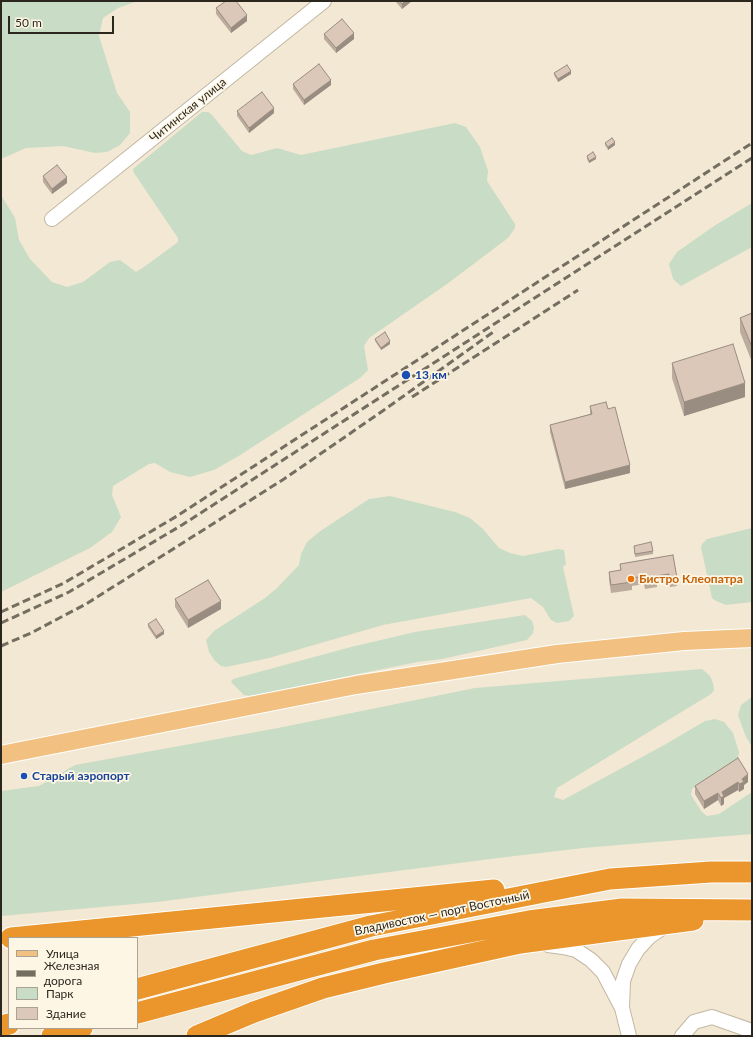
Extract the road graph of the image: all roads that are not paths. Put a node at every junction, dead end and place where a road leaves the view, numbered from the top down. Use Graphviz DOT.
graph roads {
  1 [pos="324,1"];
  2 [pos="52,219"];
  3 [pos="752,638"];
  4 [pos="1,755"];
  5 [pos="752,872"];
  6 [pos="610,879"];
  7 [pos="752,911"];
  8 [pos="670,923"];
  9 [pos="20,937"];
  10 [pos="520,943"];
  11 [pos="138,989"];
  12 [pos="622,1008"];
  13 [pos="138,1013"];
  14 [pos="78,1029"];
  15 [pos="222,1031"];
  16 [pos="752,1031"];
  17 [pos="52,1036"];
  18 [pos="197,1036"];
  19 [pos="629,1036"];
  20 [pos="682,1036"];
  1 -- 2 [label="street, Читинская улица"];
  3 -- 4 [label="main road"];
  5 -- 6 [label="highway, Владивосток — порт Восточный"];
  6 -- 9 [label="highway"];
  6 -- 11 [label="highway, Владивосток — порт Восточный"];
  7 -- 8 [label="highway"];
  7 -- 13 [label="highway, Владивосток — порт Восточный"];
  8 -- 10 [label="highway"];
  8 -- 12 [label="street"];
  10 -- 12 [label="street"];
  10 -- 15 [label="highway"];
  12 -- 19 [label="street"];
  14 -- 17 [label="highway"];
  15 -- 18 [label="highway"];
  16 -- 20 [label="street"];
}
